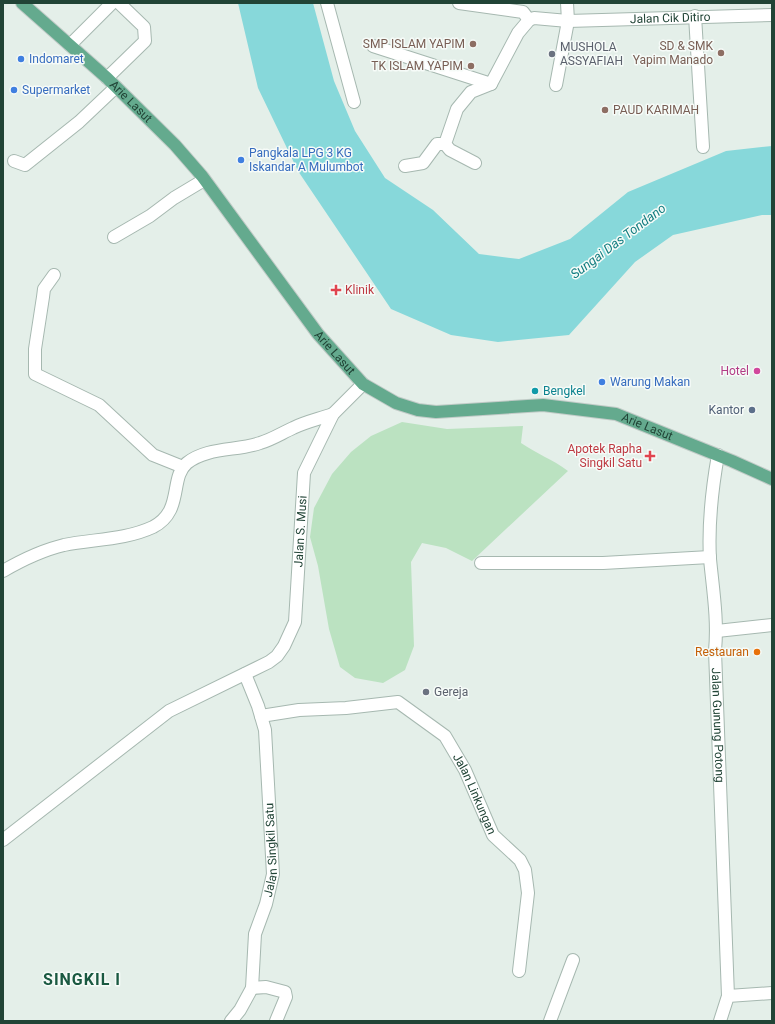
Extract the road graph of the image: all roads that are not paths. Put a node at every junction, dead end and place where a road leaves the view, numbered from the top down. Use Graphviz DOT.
graph roads {
  1 [pos="22,3"];
  2 [pos="112,3"];
  3 [pos="119,3"];
  4 [pos="327,3"];
  5 [pos="459,3"];
  6 [pos="567,3"];
  7 [pos="772,15"];
  8 [pos="696,16"];
  9 [pos="528,20"];
  10 [pos="568,21"];
  11 [pos="70,44"];
  12 [pos="373,46"];
  13 [pos="107,78"];
  14 [pos="491,84"];
  15 [pos="556,85"];
  16 [pos="116,87"];
  17 [pos="354,102"];
  18 [pos="445,144"];
  19 [pos="703,147"];
  20 [pos="14,161"];
  21 [pos="475,163"];
  22 [pos="405,166"];
  23 [pos="204,180"];
  24 [pos="114,237"];
  25 [pos="54,275"];
  26 [pos="363,384"];
  27 [pos="333,414"];
  28 [pos="718,455"];
  29 [pos="182,467"];
  30 [pos="772,479"];
  31 [pos="710,557"];
  32 [pos="481,564"];
  33 [pos="3,571"];
  34 [pos="772,625"];
  35 [pos="717,631"];
  36 [pos="245,674"];
  37 [pos="261,716"];
  38 [pos="3,840"];
  39 [pos="573,960"];
  40 [pos="519,971"];
  41 [pos="252,988"];
  42 [pos="772,992"];
  43 [pos="728,996"];
  44 [pos="231,1021"];
  45 [pos="276,1021"];
  46 [pos="550,1021"];
  47 [pos="720,1021"];
  1 -- 11 [label="main road, Arie Lasut"];
  2 -- 11 [label="street"];
  3 -- 13 [label="street"];
  4 -- 17 [label="street"];
  5 -- 9 [label="street"];
  6 -- 10 [label="street"];
  7 -- 8 [label="street, Jalan Cik Ditiro"];
  8 -- 10 [label="street, Jalan Cik Ditiro"];
  8 -- 19 [label="street"];
  9 -- 10 [label="street, Jalan Cik Ditiro"];
  9 -- 14 [label="street"];
  10 -- 15 [label="street"];
  11 -- 13 [label="main road, Arie Lasut"];
  12 -- 14 [label="street"];
  13 -- 16 [label="main road, Arie Lasut"];
  14 -- 18 [label="street"];
  16 -- 20 [label="street"];
  16 -- 23 [label="main road, Arie Lasut"];
  18 -- 21 [label="street"];
  18 -- 22 [label="street"];
  23 -- 24 [label="street"];
  23 -- 26 [label="main road, Arie Lasut"];
  25 -- 29 [label="street"];
  26 -- 27 [label="street, Jalan S. Musi"];
  26 -- 28 [label="main road, Arie Lasut"];
  27 -- 29 [label="street"];
  27 -- 36 [label="street, Jalan S. Musi"];
  28 -- 30 [label="main road, Arie Lasut"];
  28 -- 31 [label="street, Jalan Gunung Potong"];
  29 -- 33 [label="street"];
  31 -- 32 [label="street"];
  31 -- 35 [label="street, Jalan Gunung Potong"];
  34 -- 35 [label="street"];
  35 -- 43 [label="street, Jalan Gunung Potong"];
  36 -- 37 [label="street, Jalan Singkil Satu"];
  36 -- 38 [label="street, Jalan S. Musi"];
  37 -- 40 [label="street, Jalan Linkungan"];
  37 -- 41 [label="street, Jalan Singkil Satu"];
  39 -- 46 [label="street"];
  41 -- 44 [label="street, Jalan Singkil Satu"];
  41 -- 45 [label="street"];
  42 -- 43 [label="street"];
  43 -- 47 [label="street, Jalan Gunung Potong"];
}
